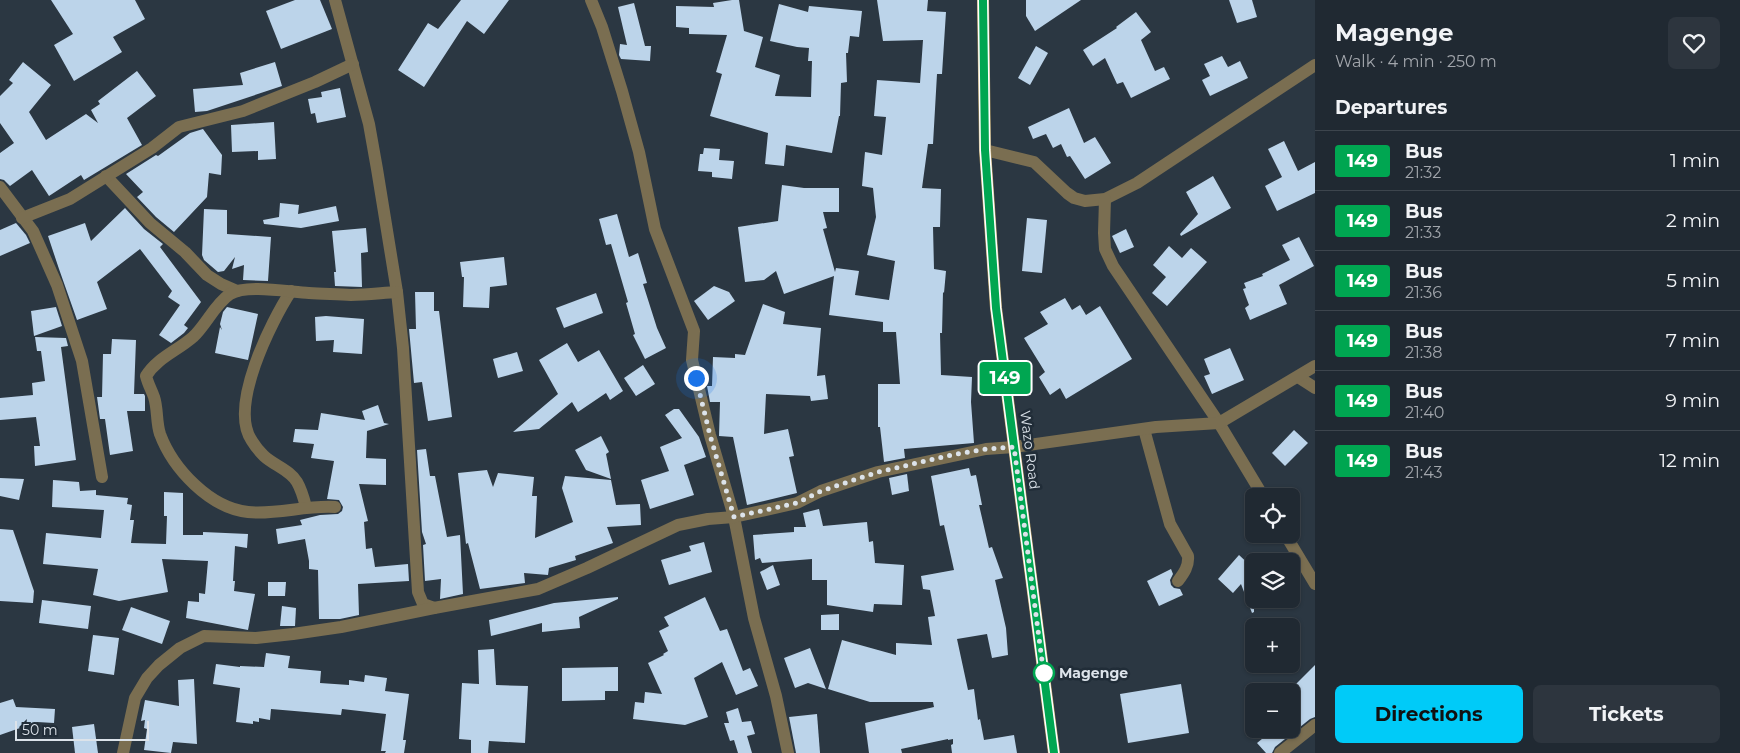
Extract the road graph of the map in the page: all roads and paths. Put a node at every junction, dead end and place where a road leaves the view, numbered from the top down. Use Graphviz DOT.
graph roads {
  1 [pos="335,0"];
  2 [pos="591,0"];
  3 [pos="983,0"];
  4 [pos="353,64"];
  5 [pos="1315,65"];
  6 [pos="985,150"];
  7 [pos="106,176"];
  8 [pos="0,187"];
  9 [pos="1105,199"];
  10 [pos="22,218"];
  11 [pos="237,291"];
  12 [pos="291,291"];
  13 [pos="397,292"];
  14 [pos="1315,366"];
  15 [pos="1298,376"];
  16 [pos="1315,388"];
  17 [pos="1219,423"];
  18 [pos="1144,429"];
  19 [pos="1014,447"];
  20 [pos="102,477"];
  21 [pos="1258,488"];
  22 [pos="306,507"];
  23 [pos="335,507"];
  24 [pos="734,517"];
  25 [pos="1290,543"];
  26 [pos="1178,581"];
  27 [pos="1315,584"];
  28 [pos="434,608"];
  29 [pos="1315,725"];
  30 [pos="123,753"];
  31 [pos="788,753"];
  32 [pos="1054,753"];
  33 [pos="1280,753"];
  1 -- 4 [label="street"];
  2 -- 24 [label="street"];
  3 -- 6 [label="main road, Wazo Road"];
  4 -- 7 [label="street"];
  4 -- 13 [label="street"];
  5 -- 9 [label="street"];
  6 -- 9 [label="street"];
  6 -- 19 [label="main road, Wazo Road"];
  7 -- 10 [label="street"];
  7 -- 11 [label="street"];
  8 -- 10 [label="street"];
  9 -- 17 [label="street"];
  10 -- 20 [label="street"];
  11 -- 12 [label="street"];
  11 -- 22 [label="street"];
  12 -- 13 [label="street"];
  12 -- 22 [label="street"];
  13 -- 28 [label="street"];
  14 -- 15 [label="street"];
  15 -- 16 [label="street"];
  15 -- 17 [label="street"];
  17 -- 18 [label="street"];
  17 -- 21 [label="street"];
  18 -- 19 [label="street"];
  18 -- 26 [label="street"];
  19 -- 24 [label="street"];
  19 -- 32 [label="main road, Wazo Road"];
  22 -- 23 [label="street"];
  24 -- 28 [label="street"];
  24 -- 31 [label="street"];
  25 -- 27 [label="street"];
  28 -- 30 [label="street"];
  29 -- 33 [label="street"];
}
